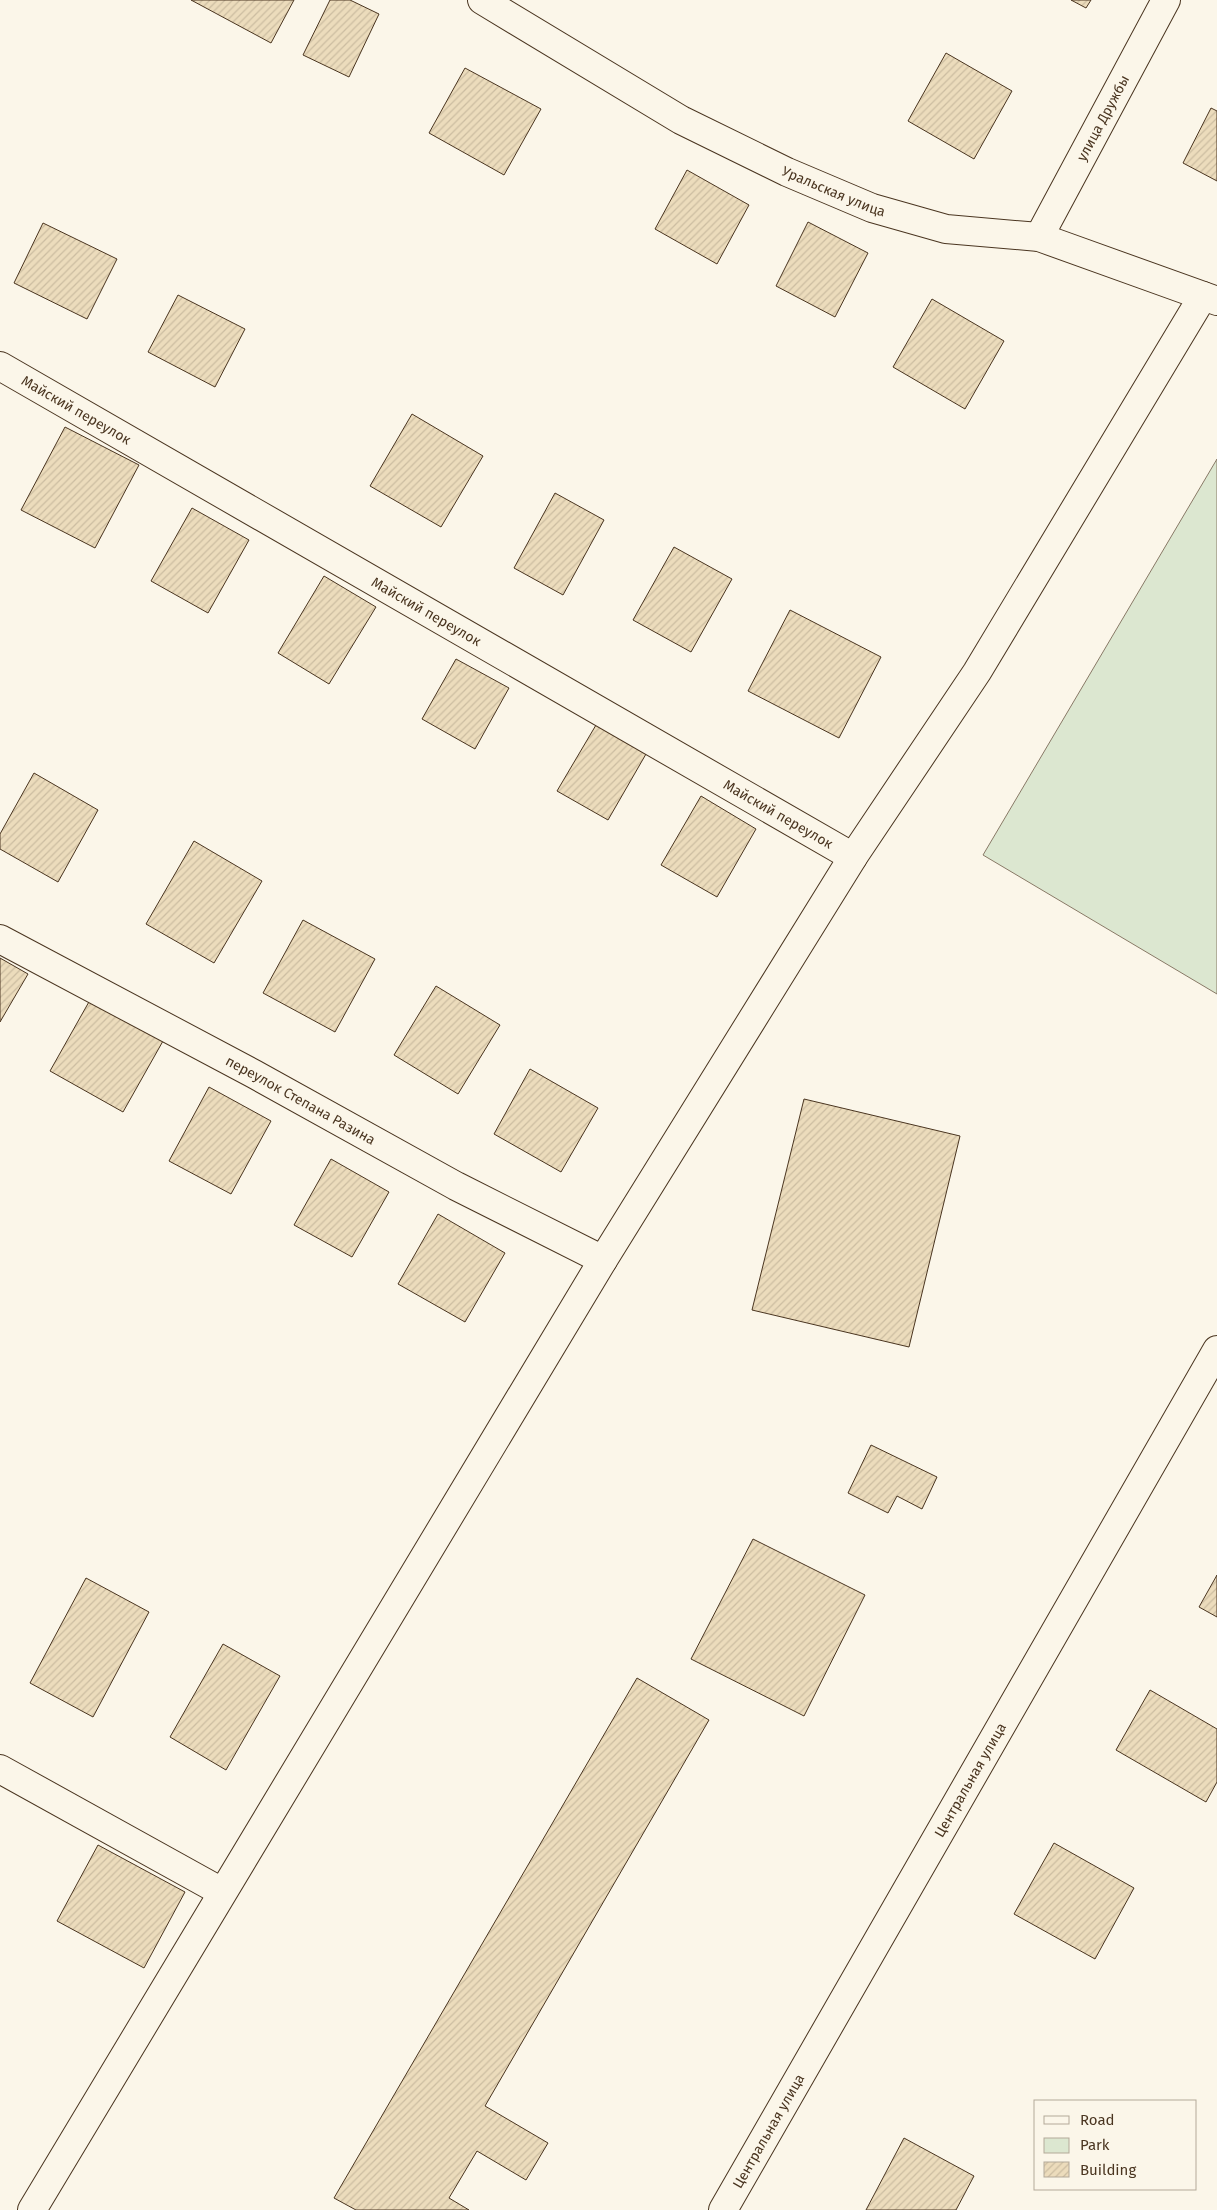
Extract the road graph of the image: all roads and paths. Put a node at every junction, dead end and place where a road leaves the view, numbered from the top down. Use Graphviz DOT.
graph roads {
  1 [pos="482,0"];
  2 [pos="1166,0"];
  3 [pos="1040,237"];
  4 [pos="1210,298"];
  5 [pos="0,366"];
  6 [pos="853,858"];
  7 [pos="0,939"];
  8 [pos="603,1260"];
  9 [pos="1217,1350"];
  10 [pos="0,1769"];
  11 [pos="222,1892"];
  12 [pos="32,2210"];
  13 [pos="723,2210"];
  1 -- 3 [label="street, Уральская улица"];
  2 -- 3 [label="street, улица Дружбы"];
  3 -- 4 [label="street, Уральская улица"];
  4 -- 6 [label="street"];
  5 -- 6 [label="street, Майский переулок"];
  6 -- 8 [label="street"];
  7 -- 8 [label="street, переулок Степана Разина"];
  8 -- 11 [label="street"];
  9 -- 13 [label="street, Центральная улица"];
  10 -- 11 [label="street"];
  11 -- 12 [label="street"];
}
